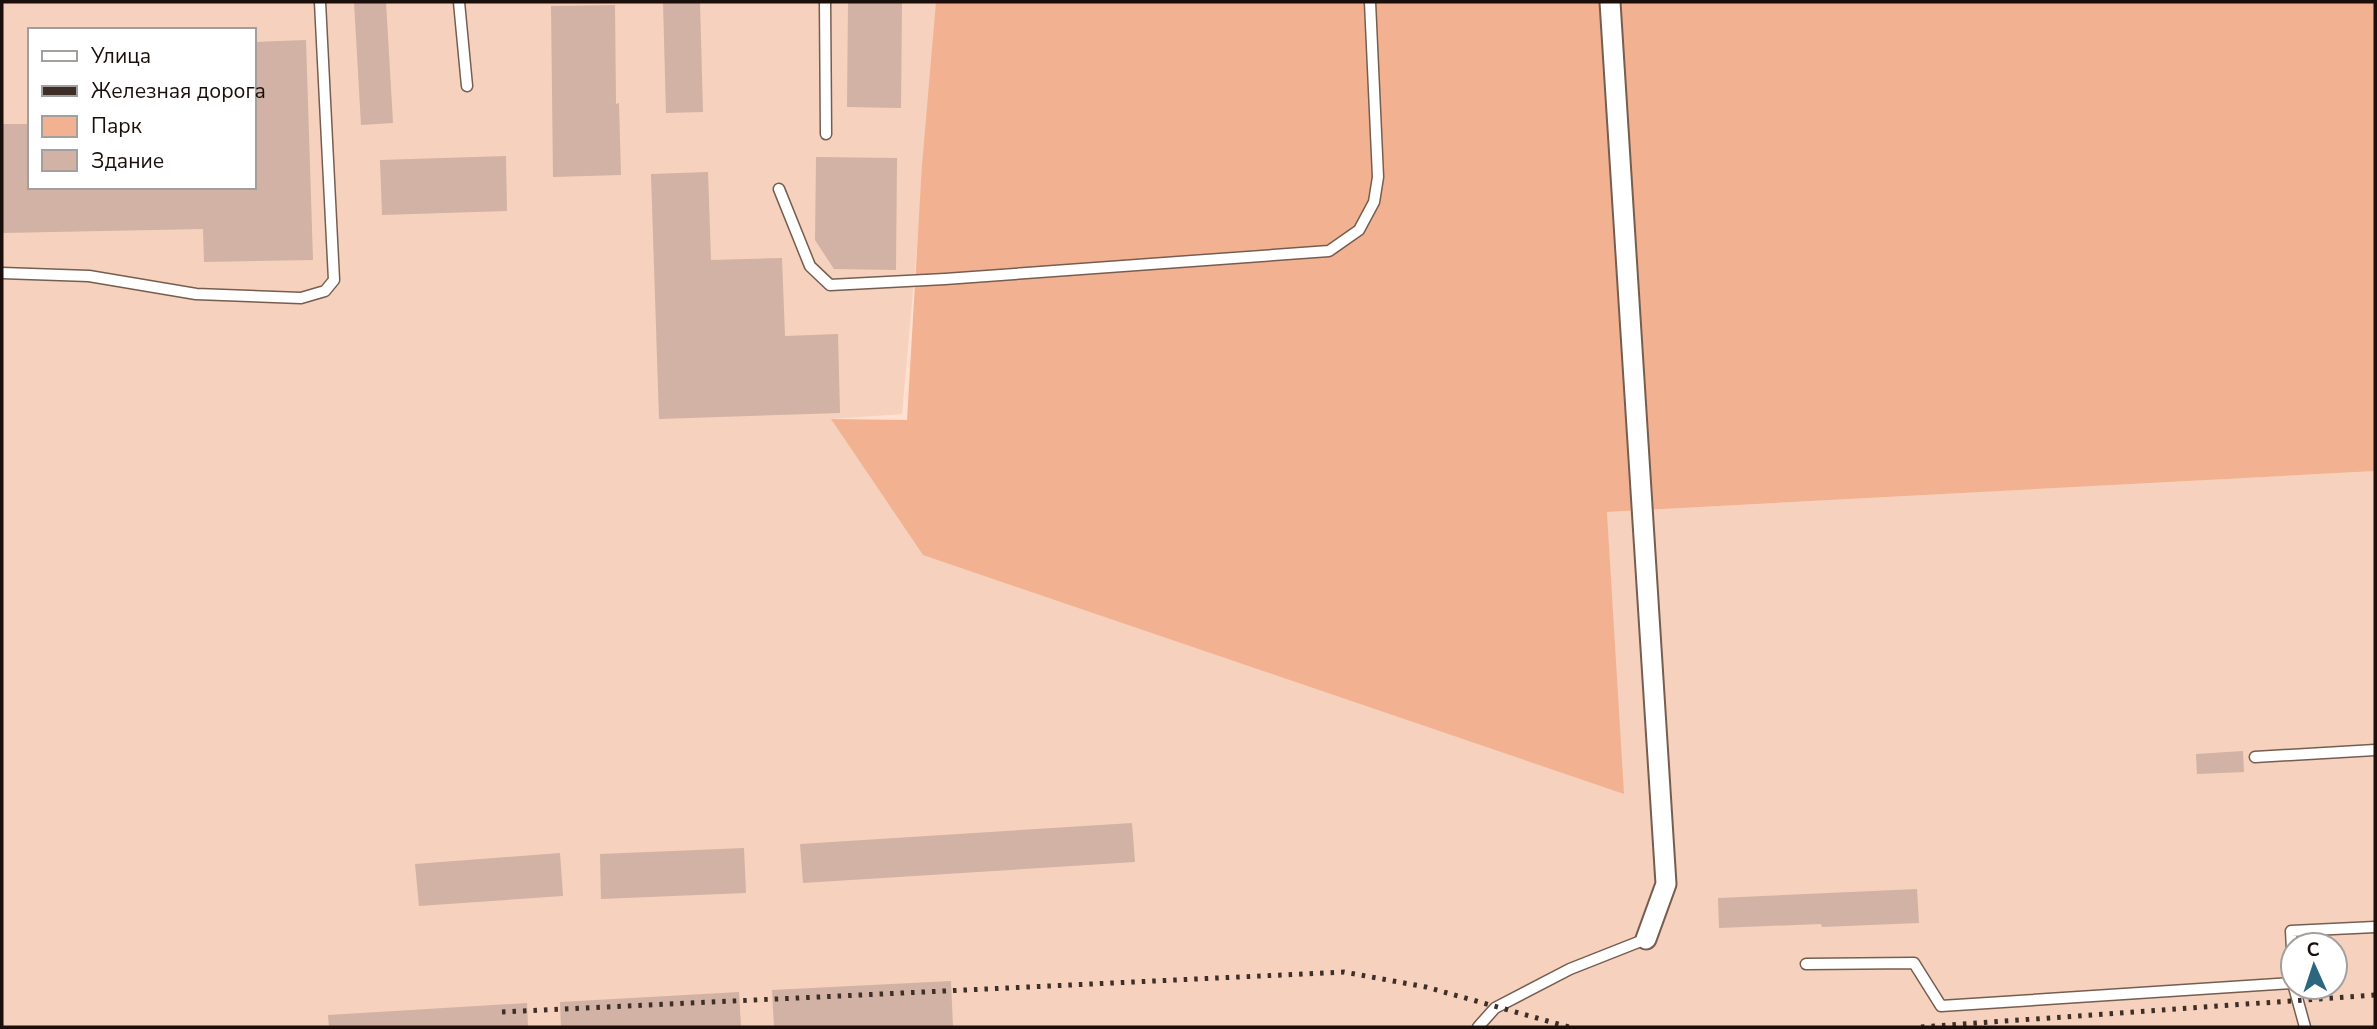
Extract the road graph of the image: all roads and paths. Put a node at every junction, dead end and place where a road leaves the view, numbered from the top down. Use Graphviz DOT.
graph roads {
  1 [pos="320,2"];
  2 [pos="459,2"];
  3 [pos="825,2"];
  4 [pos="1370,2"];
  5 [pos="1610,2"];
  6 [pos="467,86"];
  7 [pos="826,134"];
  8 [pos="779,189"];
  9 [pos="2,273"];
  10 [pos="2375,750"];
  11 [pos="2255,757"];
  12 [pos="2375,927"];
  13 [pos="2291,931"];
  14 [pos="1646,939"];
  15 [pos="1806,964"];
  16 [pos="2279,986"];
  17 [pos="2298,1001"];
  18 [pos="1478,1027"];
  19 [pos="2305,1027"];
  1 -- 9 [label="lane"];
  2 -- 6 [label="lane"];
  3 -- 7 [label="lane"];
  4 -- 8 [label="lane"];
  5 -- 14 [label="street"];
  10 -- 11 [label="lane"];
  12 -- 13 [label="lane"];
  14 -- 18 [label="lane"];
  15 -- 16 [label="lane"];
  17 -- 19 [label="lane"];
}
